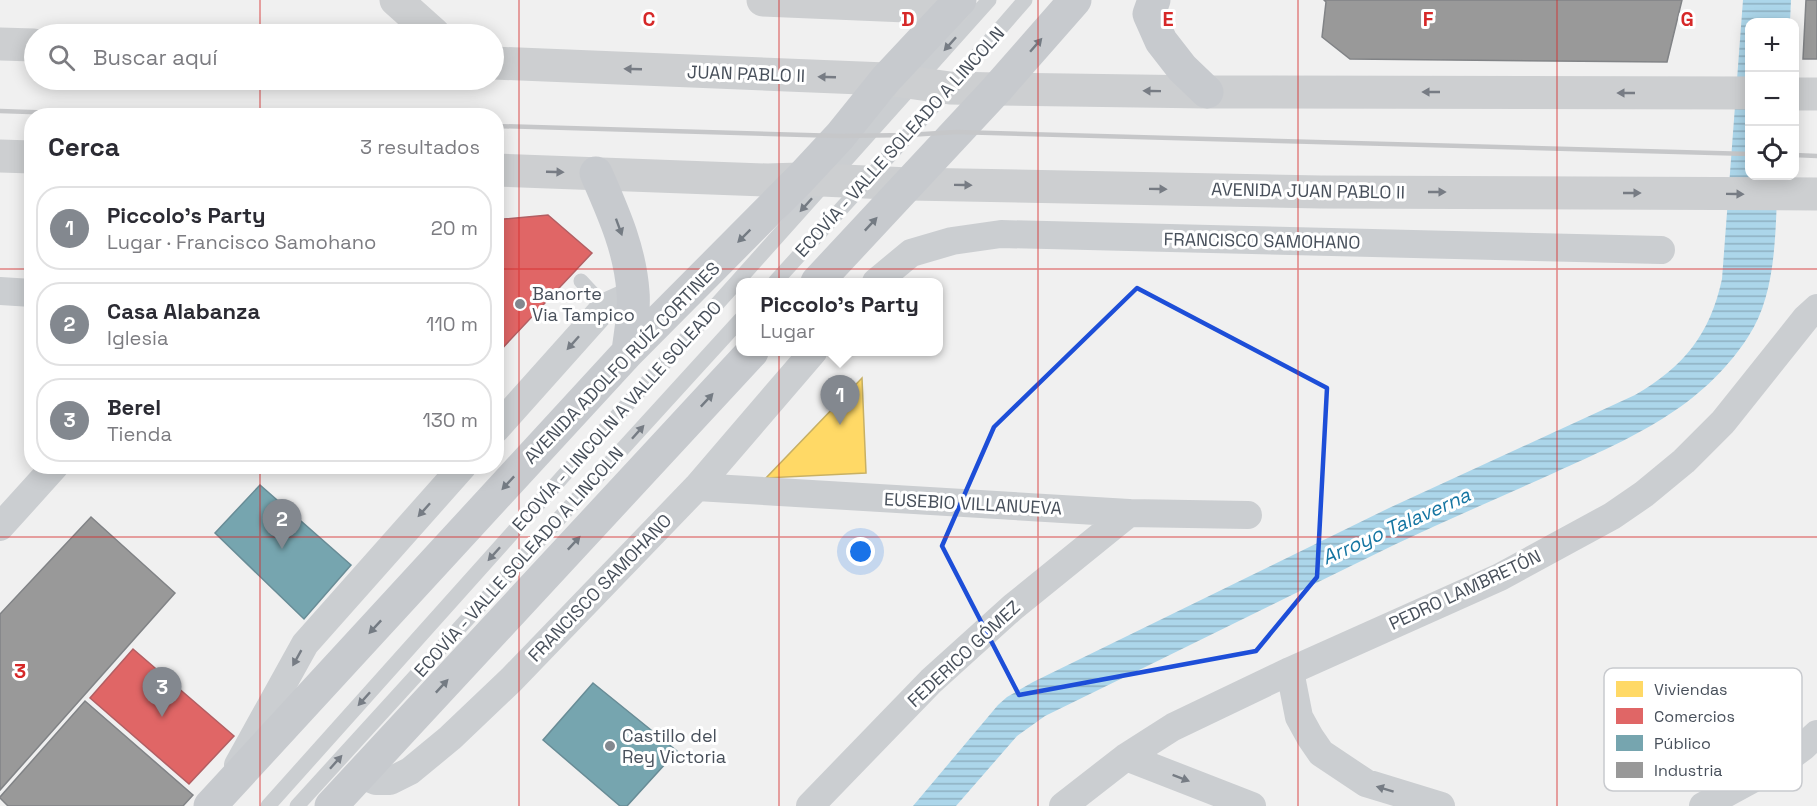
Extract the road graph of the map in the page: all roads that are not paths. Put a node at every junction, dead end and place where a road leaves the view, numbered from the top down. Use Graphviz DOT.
graph roads {
  1 [pos="396,0"];
  2 [pos="763,0"];
  3 [pos="989,0"];
  4 [pos="1025,0"];
  5 [pos="1075,0"];
  6 [pos="1154,0"];
  7 [pos="882,2"];
  8 [pos="957,4"];
  9 [pos="423,24"];
  10 [pos="0,44"];
  11 [pos="24,45"];
  12 [pos="504,63"];
  13 [pos="900,81"];
  14 [pos="950,88"];
  15 [pos="997,89"];
  16 [pos="1207,92"];
  17 [pos="1745,93"];
  18 [pos="1799,94"];
  19 [pos="1817,94"];
  20 [pos="0,156"];
  21 [pos="24,157"];
  22 [pos="504,170"];
  23 [pos="596,173"];
  24 [pos="813,180"];
  25 [pos="867,182"];
  26 [pos="909,184"];
  27 [pos="1817,194"];
  28 [pos="1661,250"];
  29 [pos="779,278"];
  30 [pos="821,278"];
  31 [pos="881,278"];
  32 [pos="581,281"];
  33 [pos="0,291"];
  34 [pos="24,292"];
  35 [pos="619,301"];
  36 [pos="1817,308"];
  37 [pos="736,325"];
  38 [pos="628,352"];
  39 [pos="747,356"];
  40 [pos="809,356"];
  41 [pos="504,421"];
  42 [pos="48,474"];
  43 [pos="456,474"];
  44 [pos="697,488"];
  45 [pos="1129,513"];
  46 [pos="1248,515"];
  47 [pos="0,527"];
  48 [pos="1290,671"];
  49 [pos="1817,734"];
  50 [pos="1802,748"];
  51 [pos="1126,757"];
  52 [pos="359,774"];
  53 [pos="1730,791"];
  54 [pos="217,799"];
  55 [pos="268,806"];
  56 [pos="297,806"];
  57 [pos="331,806"];
  58 [pos="810,806"];
  59 [pos="1063,806"];
  60 [pos="1252,806"];
  61 [pos="1441,806"];
  62 [pos="1703,806"];
  1 -- 9 [label="main road"];
  2 -- 7 [label="main road"];
  3 -- 13 [label="lane, one-way"];
  4 -- 14 [label="lane, ECOVÍA - VALLE SOLEADO A LINCOLN"];
  15 -- 5 [label="main road, one-way"];
  6 -- 16 [label="main road"];
  7 -- 8 [label="main road"];
  8 -- 13 [label="main road, AVENIDA ADOLFO RUÍZ CORTINES"];
  10 -- 11 [label="main road"];
  13 -- 12 [label="main road, JUAN PABLO II, one-way"];
  13 -- 14 [label="main road, JUAN PABLO II"];
  13 -- 24 [label="main road, AVENIDA ADOLFO RUÍZ CORTINES"];
  14 -- 15 [label="main road, JUAN PABLO II"];
  14 -- 25 [label="lane, ECOVÍA - VALLE SOLEADO A LINCOLN"];
  16 -- 15 [label="main road, one-way"];
  15 -- 26 [label="main road"];
  17 -- 16 [label="main road, one-way"];
  18 -- 19 [label="main road"];
  20 -- 21 [label="main road"];
  22 -- 23 [label="main road, one-way"];
  23 -- 24 [label="main road"];
  23 -- 35 [label="main road, one-way"];
  24 -- 25 [label="main road, AVENIDA JUAN PABLO II"];
  24 -- 38 [label="main road, AVENIDA ADOLFO RUÍZ CORTINES, one-way"];
  24 -- 55 [label="lane, ECOVÍA - LINCOLN A VALLE SOLEADO, one-way"];
  25 -- 26 [label="main road, AVENIDA JUAN PABLO II"];
  25 -- 29 [label="lane, ECOVÍA - VALLE SOLEADO A LINCOLN"];
  26 -- 27 [label="main road, AVENIDA JUAN PABLO II, one-way"];
  30 -- 26 [label="main road, one-way"];
  28 -- 31 [label="street, FRANCISCO SAMOHANO"];
  32 -- 35 [label="lane"];
  33 -- 34 [label="street"];
  35 -- 38 [label="main road"];
  35 -- 41 [label="street, one-way"];
  36 -- 48 [label="street, PEDRO LAMBRETÓN"];
  56 -- 37 [label="lane, ECOVÍA - VALLE SOLEADO A LINCOLN, one-way"];
  38 -- 54 [label="main road, AVENIDA ADOLFO RUÍZ CORTINES, one-way"];
  52 -- 39 [label="main road, one-way"];
  40 -- 44 [label="street, FRANCISCO SAMOHANO"];
  42 -- 47 [label="street"];
  43 -- 54 [label="street, one-way"];
  44 -- 45 [label="street, EUSEBIO VILLANUEVA"];
  44 -- 52 [label="street, FRANCISCO SAMOHANO"];
  45 -- 46 [label="street, EUSEBIO VILLANUEVA"];
  45 -- 58 [label="street, FEDERICO GÓMEZ"];
  48 -- 51 [label="street, PEDRO LAMBRETÓN"];
  61 -- 48 [label="street, one-way"];
  49 -- 50 [label="street"];
  51 -- 59 [label="street, PEDRO LAMBRETÓN"];
  51 -- 60 [label="street, one-way"];
  52 -- 57 [label="main road"];
  53 -- 62 [label="street"];
}
